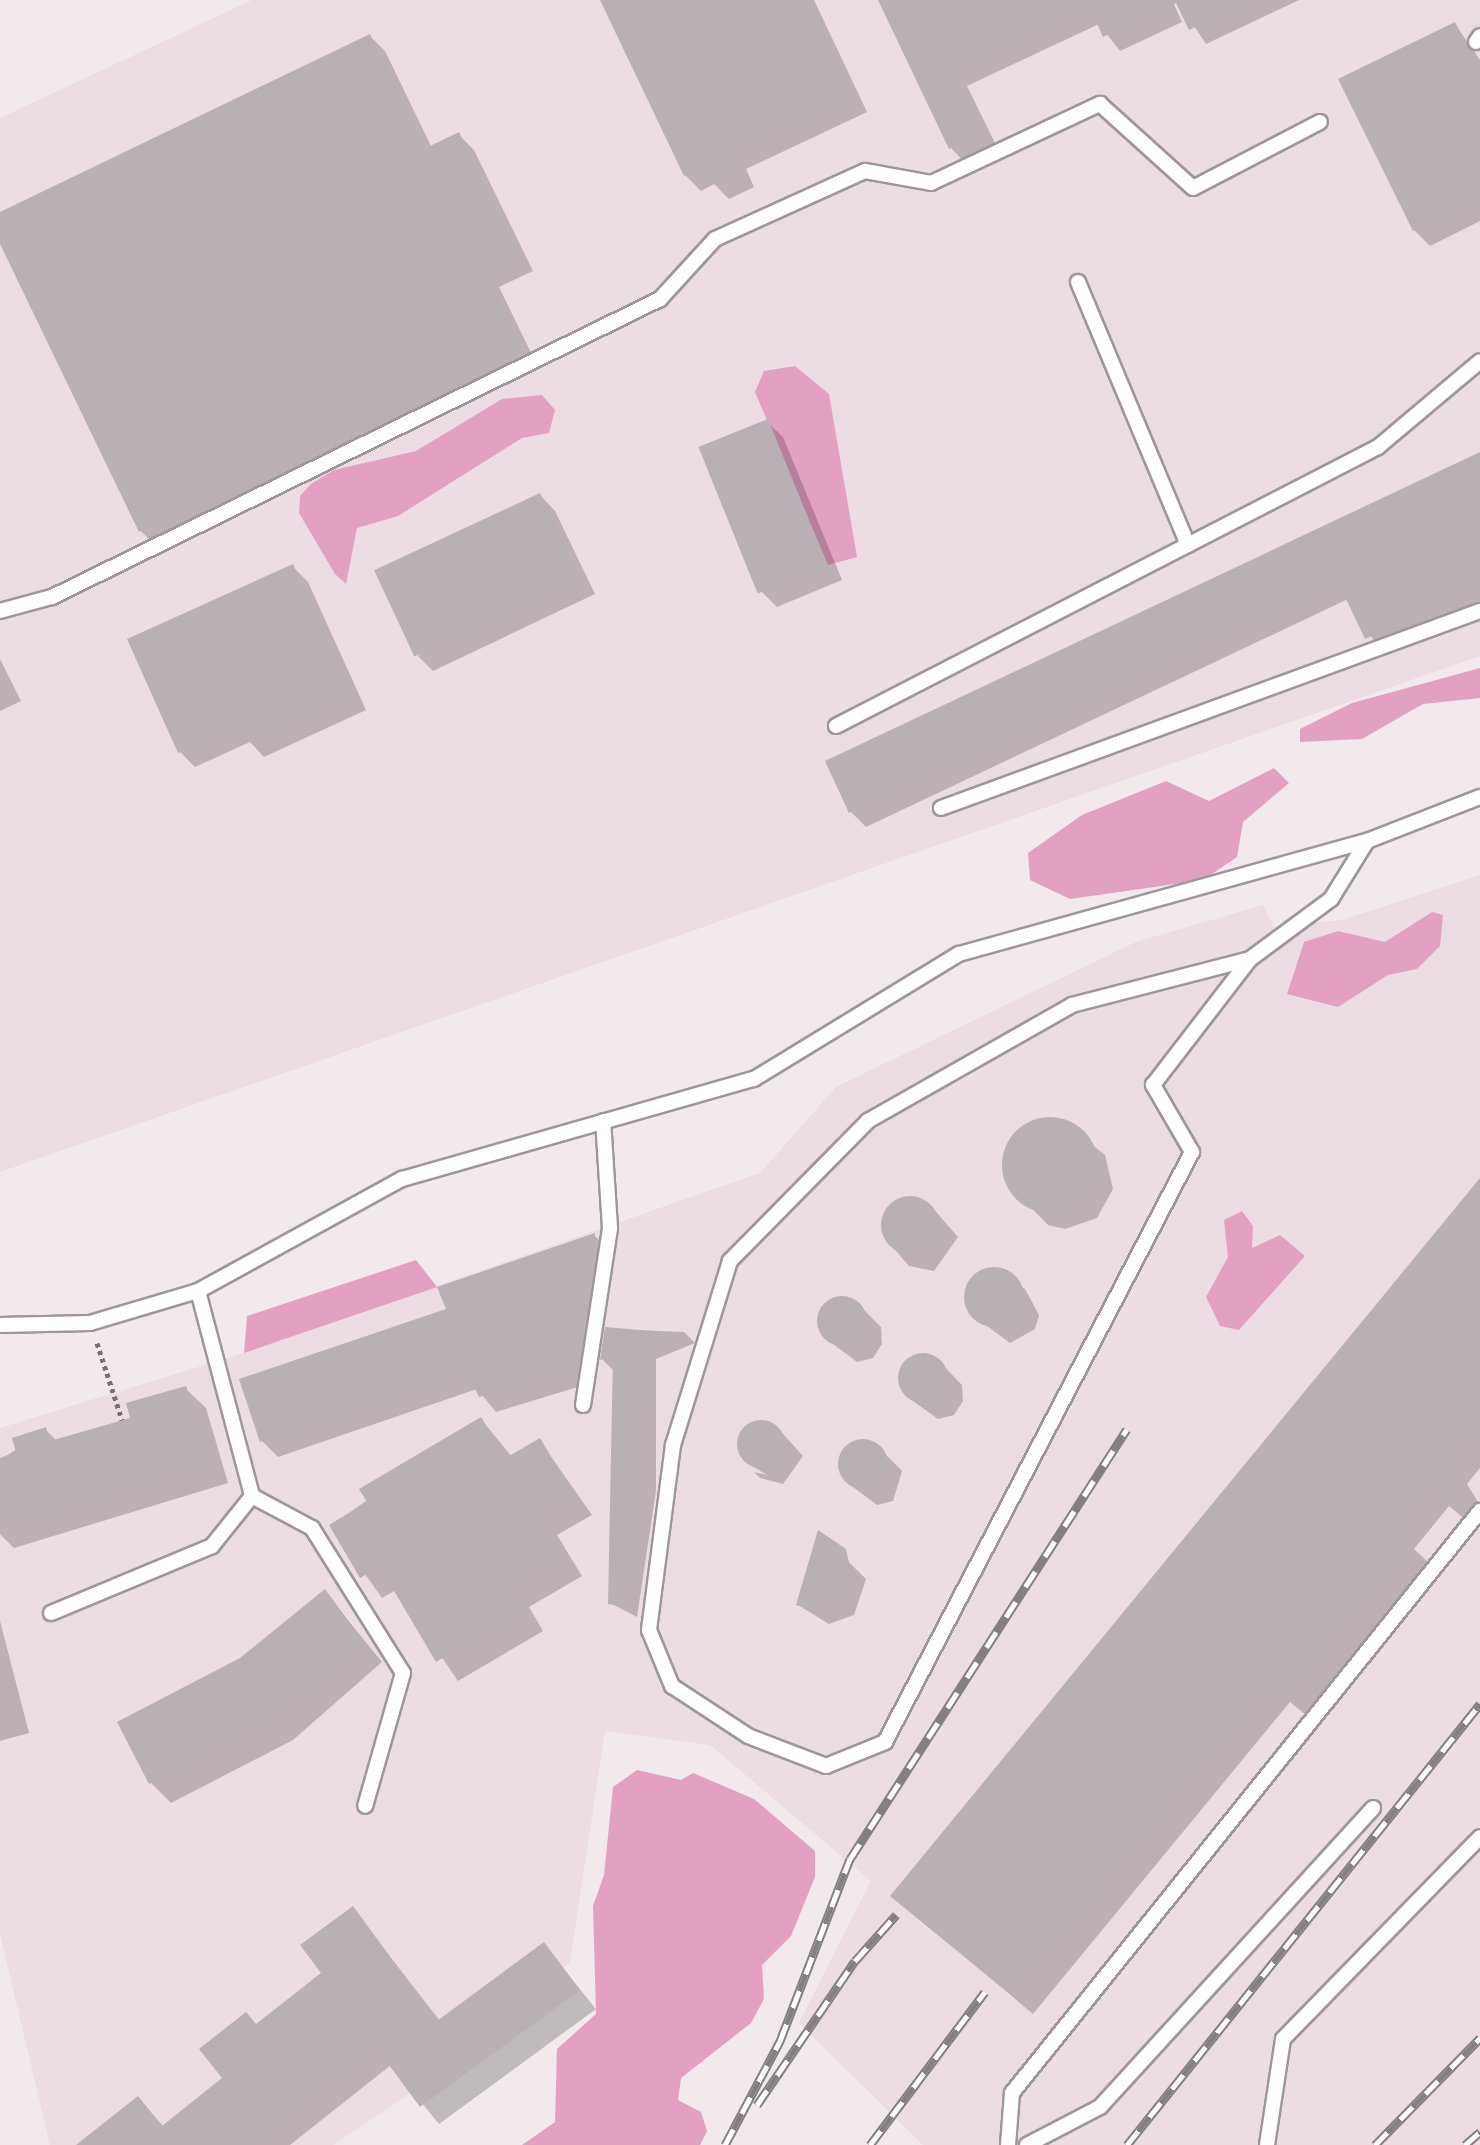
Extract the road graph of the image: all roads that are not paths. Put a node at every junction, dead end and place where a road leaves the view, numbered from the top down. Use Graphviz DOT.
graph roads {
  1 [pos="1320,122"];
  2 [pos="1078,282"];
  3 [pos="1480,361"];
  4 [pos="1188,545"];
  5 [pos="0,611"];
  6 [pos="1480,611"];
  7 [pos="836,726"];
  8 [pos="1480,797"];
  9 [pos="941,808"];
  10 [pos="1367,841"];
  11 [pos="1250,959"];
  12 [pos="603,1121"];
  13 [pos="198,1291"];
  14 [pos="0,1325"];
  15 [pos="583,1405"];
  16 [pos="252,1496"];
  17 [pos="1480,1511"];
  18 [pos="51,1613"];
  19 [pos="365,1806"];
  20 [pos="1373,1808"];
  21 [pos="1480,1837"];
  22 [pos="1008,2145"];
  23 [pos="1027,2145"];
  24 [pos="1267,2145"];
  1 -- 5 [label="lane"];
  2 -- 4 [label="lane"];
  3 -- 4 [label="lane"];
  4 -- 7 [label="lane"];
  6 -- 9 [label="lane"];
  8 -- 10 [label="lane"];
  10 -- 11 [label="lane"];
  10 -- 12 [label="lane"];
  11 -- 11 [label="lane"];
  12 -- 13 [label="lane"];
  12 -- 15 [label="lane"];
  13 -- 14 [label="lane"];
  13 -- 16 [label="lane"];
  16 -- 18 [label="lane"];
  16 -- 19 [label="lane"];
  17 -- 22 [label="lane"];
  20 -- 23 [label="lane"];
  21 -- 24 [label="lane"];
}
